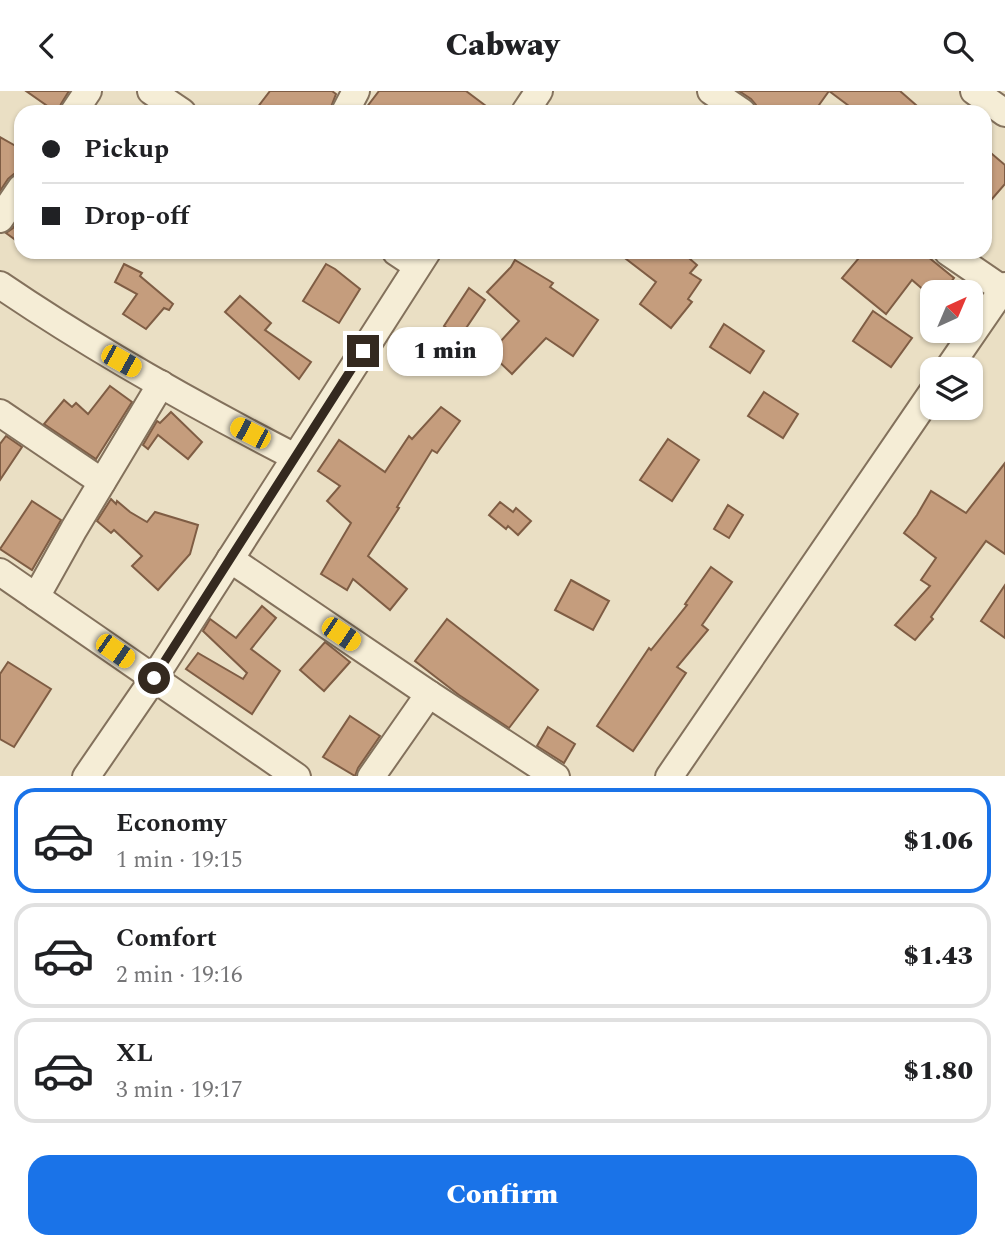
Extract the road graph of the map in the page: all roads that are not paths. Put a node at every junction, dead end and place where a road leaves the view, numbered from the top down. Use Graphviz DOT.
graph roads {
  1 [pos="151,91"];
  2 [pos="711,91"];
  3 [pos="974,91"];
  4 [pos="172,105"];
  5 [pos="732,105"];
  6 [pos="1005,113"];
  7 [pos="14,198"];
  8 [pos="0,219"];
  9 [pos="412,259"];
  10 [pos="959,259"];
  11 [pos="0,285"];
  12 [pos="1004,288"];
  13 [pos="956,357"];
  14 [pos="162,384"];
  15 [pos="920,410"];
  16 [pos="0,413"];
  17 [pos="295,457"];
  18 [pos="102,482"];
  19 [pos="230,559"];
  20 [pos="0,572"];
  21 [pos="36,597"];
  22 [pos="154,678"];
  23 [pos="429,694"];
  24 [pos="86,776"];
  25 [pos="297,776"];
  26 [pos="371,776"];
  27 [pos="556,776"];
  28 [pos="669,776"];
  1 -- 4 [label="street"];
  2 -- 5 [label="street"];
  3 -- 6 [label="street"];
  7 -- 8 [label="street"];
  9 -- 17 [label="street"];
  10 -- 12 [label="street"];
  11 -- 14 [label="street"];
  12 -- 13 [label="street"];
  14 -- 17 [label="street"];
  14 -- 18 [label="street"];
  15 -- 28 [label="street"];
  16 -- 18 [label="street"];
  17 -- 19 [label="street"];
  18 -- 21 [label="street"];
  19 -- 22 [label="street"];
  19 -- 23 [label="street"];
  20 -- 21 [label="street"];
  21 -- 22 [label="street"];
  22 -- 24 [label="street"];
  22 -- 25 [label="street"];
  23 -- 26 [label="street"];
  23 -- 27 [label="street"];
}
